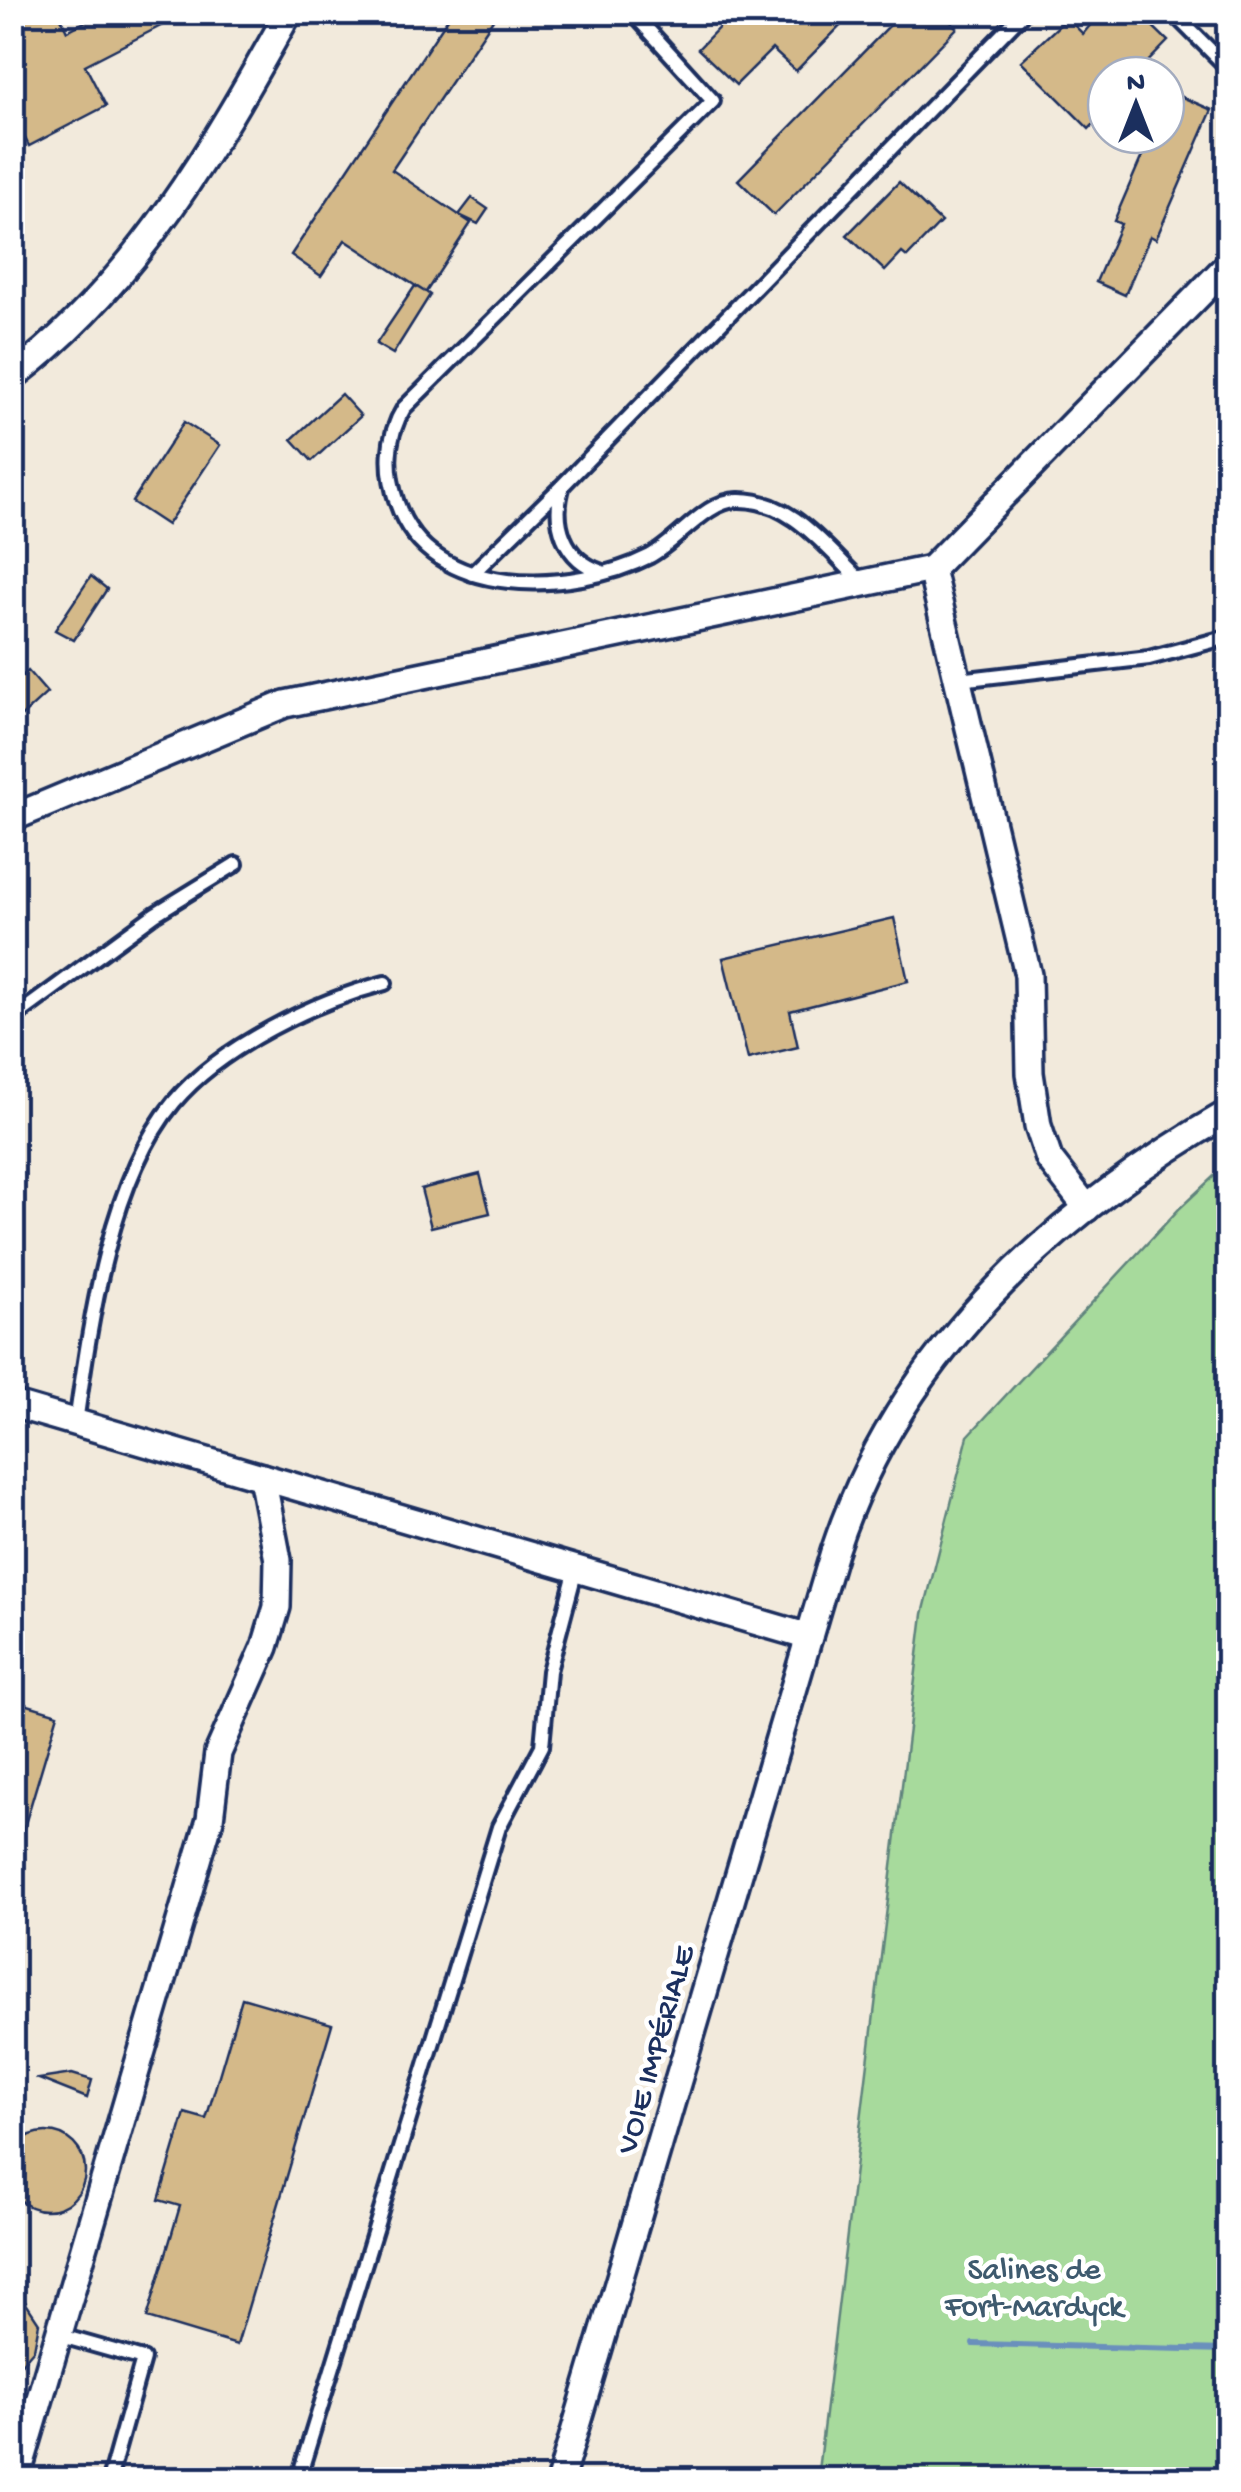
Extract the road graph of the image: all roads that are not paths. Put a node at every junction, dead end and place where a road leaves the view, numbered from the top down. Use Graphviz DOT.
graph roads {
  1 [pos="289,12"];
  2 [pos="632,12"];
  3 [pos="1024,12"];
  4 [pos="1172,12"];
  5 [pos="1228,68"];
  6 [pos="12,250"];
  7 [pos="12,263"];
  8 [pos="1228,265"];
  9 [pos="12,378"];
  10 [pos="563,485"];
  11 [pos="931,569"];
  12 [pos="605,573"];
  13 [pos="472,574"];
  14 [pos="863,583"];
  15 [pos="1228,637"];
  16 [pos="960,680"];
  17 [pos="12,818"];
  18 [pos="236,864"];
  19 [pos="385,983"];
  20 [pos="12,1019"];
  21 [pos="1228,1113"];
  22 [pos="1087,1208"];
  23 [pos="12,1404"];
  24 [pos="76,1422"];
  25 [pos="262,1477"];
  26 [pos="576,1568"];
  27 [pos="808,1636"];
  28 [pos="58,2335"];
  29 [pos="16,2480"];
  30 [pos="110,2480"];
  31 [pos="298,2480"];
  32 [pos="560,2480"];
  1 -- 9 [label="street"];
  2 -- 13 [label="lane"];
  3 -- 10 [label="lane"];
  4 -- 5 [label="lane"];
  6 -- 7 [label="lane"];
  8 -- 11 [label="street"];
  10 -- 12 [label="lane"];
  10 -- 13 [label="lane"];
  11 -- 14 [label="street"];
  11 -- 16 [label="street"];
  12 -- 13 [label="lane"];
  12 -- 14 [label="lane"];
  14 -- 17 [label="street"];
  15 -- 16 [label="lane"];
  16 -- 22 [label="street"];
  18 -- 20 [label="lane"];
  19 -- 24 [label="lane"];
  21 -- 22 [label="street, VOIE IMPÉRIALE"];
  22 -- 27 [label="street, VOIE IMPÉRIALE"];
  23 -- 24 [label="street"];
  24 -- 25 [label="street"];
  25 -- 26 [label="street"];
  25 -- 28 [label="street"];
  26 -- 27 [label="street"];
  26 -- 31 [label="lane"];
  27 -- 32 [label="street, VOIE IMPÉRIALE"];
  28 -- 29 [label="street"];
  28 -- 30 [label="lane"];
}
